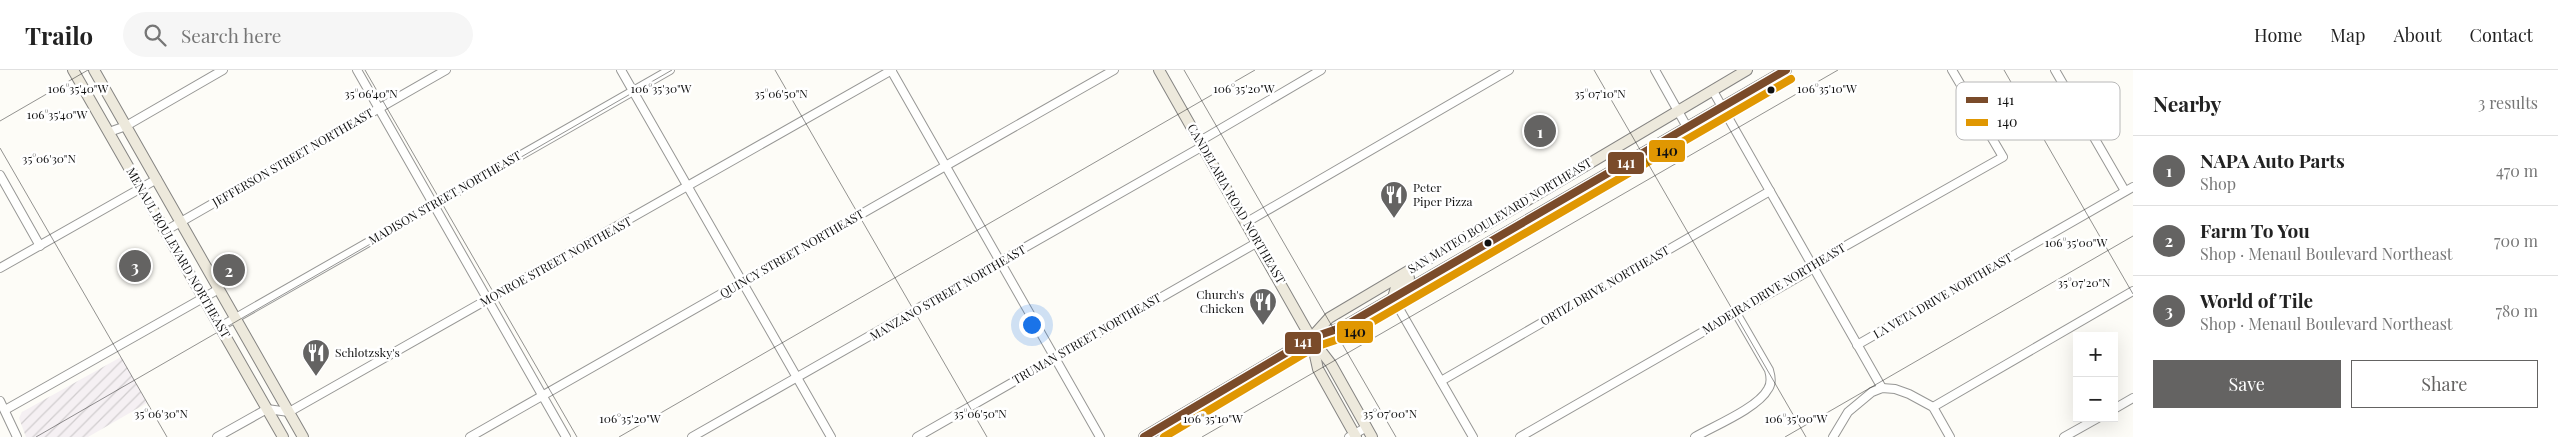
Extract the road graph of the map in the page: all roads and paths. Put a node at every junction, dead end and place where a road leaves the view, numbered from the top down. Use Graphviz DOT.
graph roads {
  1 [pos="73,70"];
  2 [pos="94,70"];
  3 [pos="223,70"];
  4 [pos="357,70"];
  5 [pos="446,70"];
  6 [pos="621,70"];
  7 [pos="670,70"];
  8 [pos="891,70"];
  9 [pos="1114,70"];
  10 [pos="1160,70"];
  11 [pos="1321,70"];
  12 [pos="1509,70"];
  13 [pos="1655,70"];
  14 [pos="1747,70"];
  15 [pos="1786,70"];
  16 [pos="1952,70"];
  17 [pos="2055,70"];
  18 [pos="1959,82"];
  19 [pos="2062,82"];
  20 [pos="633,91"];
  21 [pos="1713,91"];
  22 [pos="1722,106"];
  23 [pos="378,108"];
  24 [pos="1678,111"];
  25 [pos="126,126"];
  26 [pos="1687,127"];
  27 [pos="109,132"];
  28 [pos="1993,140"];
  29 [pos="2095,140"];
  30 [pos="1201,143"];
  31 [pos="945,167"];
  32 [pos="0,176"];
  33 [pos="157,179"];
  34 [pos="2133,187"];
  35 [pos="140,188"];
  36 [pos="688,188"];
  37 [pos="1770,191"];
  38 [pos="2125,191"];
  39 [pos="434,204"];
  40 [pos="181,222"];
  41 [pos="1247,222"];
  42 [pos="165,231"];
  43 [pos="1459,240"];
  44 [pos="1258,242"];
  45 [pos="40,246"];
  46 [pos="1001,263"];
  47 [pos="1813,266"];
  48 [pos="0,268"];
  49 [pos="743,282"];
  50 [pos="219,288"];
  51 [pos="2133,291"];
  52 [pos="204,297"];
  53 [pos="1393,298"];
  54 [pos="488,300"];
  55 [pos="1736,313"];
  56 [pos="236,318"];
  57 [pos="220,327"];
  58 [pos="1311,338"];
  59 [pos="1857,345"];
  60 [pos="1055,358"];
  61 [pos="798,378"];
  62 [pos="1441,381"];
  63 [pos="1882,388"];
  64 [pos="542,395"];
  65 [pos="2133,398"];
  66 [pos="0,401"];
  67 [pos="2118,407"];
  68 [pos="1933,408"];
  69 [pos="267,409"];
  70 [pos="5,410"];
  71 [pos="289,412"];
  72 [pos="2091,422"];
  73 [pos="1367,428"];
  74 [pos="1834,434"];
  75 [pos="1353,436"];
  76 [pos="17,437"];
  77 [pos="216,437"];
  78 [pos="283,437"];
  79 [pos="304,437"];
  80 [pos="470,437"];
  81 [pos="566,437"];
  82 [pos="692,437"];
  83 [pos="831,437"];
  84 [pos="917,437"];
  85 [pos="1100,437"];
  86 [pos="1144,437"];
  87 [pos="1372,437"];
  88 [pos="1473,437"];
  89 [pos="1520,437"];
  90 [pos="1695,437"];
  91 [pos="1843,437"];
  92 [pos="1950,437"];
  93 [pos="2064,437"];
  1 -- 27 [label="main road, MENAUL BOULEVARD NORTHEAST"];
  2 -- 25 [label="main road, MENAUL BOULEVARD NORTHEAST"];
  3 -- 25 [label="street"];
  4 -- 23 [label="street"];
  5 -- 23 [label="street, JEFFERSON STREET NORTHEAST"];
  6 -- 20 [label="street"];
  7 -- 20 [label="street, MADISON STREET NORTHEAST"];
  8 -- 31 [label="street"];
  8 -- 36 [label="street, MONROE STREET NORTHEAST"];
  9 -- 31 [label="street, QUINCY STREET NORTHEAST"];
  10 -- 30 [label="main road, CANDELARIA ROAD NORTHEAST"];
  11 -- 30 [label="street, MANZANO STREET NORTHEAST"];
  12 -- 41 [label="street"];
  13 -- 24 [label="street"];
  14 -- 21 [label="main road, SAN MATEO BOULEVARD NORTHEAST"];
  15 -- 22 [label="main road, SAN MATEO BOULEVARD NORTHEAST"];
  16 -- 18 [label="street, MADEIRA DRIVE NORTHEAST"];
  17 -- 19 [label="street"];
  20 -- 36 [label="street"];
  20 -- 39 [label="street, MADISON STREET NORTHEAST"];
  21 -- 22 [label="street"];
  21 -- 24 [label="main road, SAN MATEO BOULEVARD NORTHEAST"];
  22 -- 26 [label="main road, SAN MATEO BOULEVARD NORTHEAST"];
  22 -- 37 [label="street"];
  23 -- 39 [label="street"];
  23 -- 40 [label="street, JEFFERSON STREET NORTHEAST"];
  24 -- 26 [label="street"];
  24 -- 43 [label="main road, SAN MATEO BOULEVARD NORTHEAST"];
  25 -- 27 [label="street"];
  25 -- 33 [label="main road, MENAUL BOULEVARD NORTHEAST"];
  26 -- 53 [label="main road, SAN MATEO BOULEVARD NORTHEAST"];
  27 -- 35 [label="main road, MENAUL BOULEVARD NORTHEAST"];
  28 -- 47 [label="street, MADEIRA DRIVE NORTHEAST"];
  29 -- 38 [label="street"];
  30 -- 41 [label="main road, CANDELARIA ROAD NORTHEAST"];
  30 -- 46 [label="street, MANZANO STREET NORTHEAST"];
  31 -- 46 [label="street"];
  31 -- 49 [label="street, QUINCY STREET NORTHEAST"];
  32 -- 45 [label="street"];
  33 -- 35 [label="street"];
  33 -- 40 [label="main road, MENAUL BOULEVARD NORTHEAST"];
  34 -- 38 [label="street, LA VETA DRIVE NORTHEAST"];
  35 -- 42 [label="main road, MENAUL BOULEVARD NORTHEAST"];
  35 -- 45 [label="street"];
  36 -- 49 [label="street"];
  36 -- 54 [label="street, MONROE STREET NORTHEAST"];
  37 -- 47 [label="street"];
  37 -- 62 [label="street, ORTIZ DRIVE NORTHEAST"];
  38 -- 59 [label="street, LA VETA DRIVE NORTHEAST"];
  39 -- 54 [label="street"];
  39 -- 56 [label="street, MADISON STREET NORTHEAST"];
  40 -- 42 [label="street, JEFFERSON STREET NORTHEAST"];
  40 -- 50 [label="main road, MENAUL BOULEVARD NORTHEAST"];
  41 -- 44 [label="main road, CANDELARIA ROAD NORTHEAST"];
  42 -- 52 [label="main road, MENAUL BOULEVARD NORTHEAST"];
  43 -- 53 [label="main road"];
  43 -- 58 [label="main road, SAN MATEO BOULEVARD NORTHEAST"];
  44 -- 58 [label="main road, CANDELARIA ROAD NORTHEAST"];
  44 -- 60 [label="street, TRUMAN STREET NORTHEAST"];
  45 -- 48 [label="street"];
  46 -- 60 [label="street"];
  46 -- 61 [label="street, MANZANO STREET NORTHEAST"];
  47 -- 55 [label="street, MADEIRA DRIVE NORTHEAST"];
  47 -- 59 [label="street"];
  49 -- 61 [label="street"];
  49 -- 64 [label="street, QUINCY STREET NORTHEAST"];
  50 -- 52 [label="street"];
  50 -- 56 [label="main road, MENAUL BOULEVARD NORTHEAST"];
  51 -- 68 [label="street"];
  52 -- 57 [label="main road, MENAUL BOULEVARD NORTHEAST"];
  52 -- 70 [label="street"];
  53 -- 58 [label="main road, SAN MATEO BOULEVARD NORTHEAST"];
  53 -- 62 [label="street"];
  54 -- 64 [label="street"];
  54 -- 71 [label="street, MONROE STREET NORTHEAST"];
  55 -- 89 [label="street, MADEIRA DRIVE NORTHEAST"];
  55 -- 90 [label="street"];
  56 -- 57 [label="street, MADISON STREET NORTHEAST"];
  56 -- 71 [label="main road, MENAUL BOULEVARD NORTHEAST"];
  57 -- 69 [label="main road, MENAUL BOULEVARD NORTHEAST"];
  58 -- 73 [label="main road, CANDELARIA ROAD NORTHEAST"];
  58 -- 75 [label="main road, CANDELARIA ROAD NORTHEAST"];
  58 -- 86 [label="main road, SAN MATEO BOULEVARD NORTHEAST"];
  59 -- 63 [label="street"];
  60 -- 84 [label="street, TRUMAN STREET NORTHEAST"];
  60 -- 85 [label="street"];
  61 -- 82 [label="street, MANZANO STREET NORTHEAST"];
  61 -- 83 [label="street"];
  62 -- 88 [label="street"];
  63 -- 68 [label="street"];
  63 -- 74 [label="street"];
  64 -- 80 [label="street, QUINCY STREET NORTHEAST"];
  64 -- 81 [label="street"];
  65 -- 67 [label="street"];
  66 -- 70 [label="street"];
  68 -- 92 [label="street"];
  69 -- 71 [label="street"];
  69 -- 77 [label="street"];
  69 -- 78 [label="main road, MENAUL BOULEVARD NORTHEAST"];
  70 -- 76 [label="street"];
  71 -- 79 [label="main road, MENAUL BOULEVARD NORTHEAST"];
  72 -- 93 [label="street"];
  73 -- 75 [label="street"];
  73 -- 87 [label="main road, CANDELARIA ROAD NORTHEAST"];
  74 -- 91 [label="street"];
}
